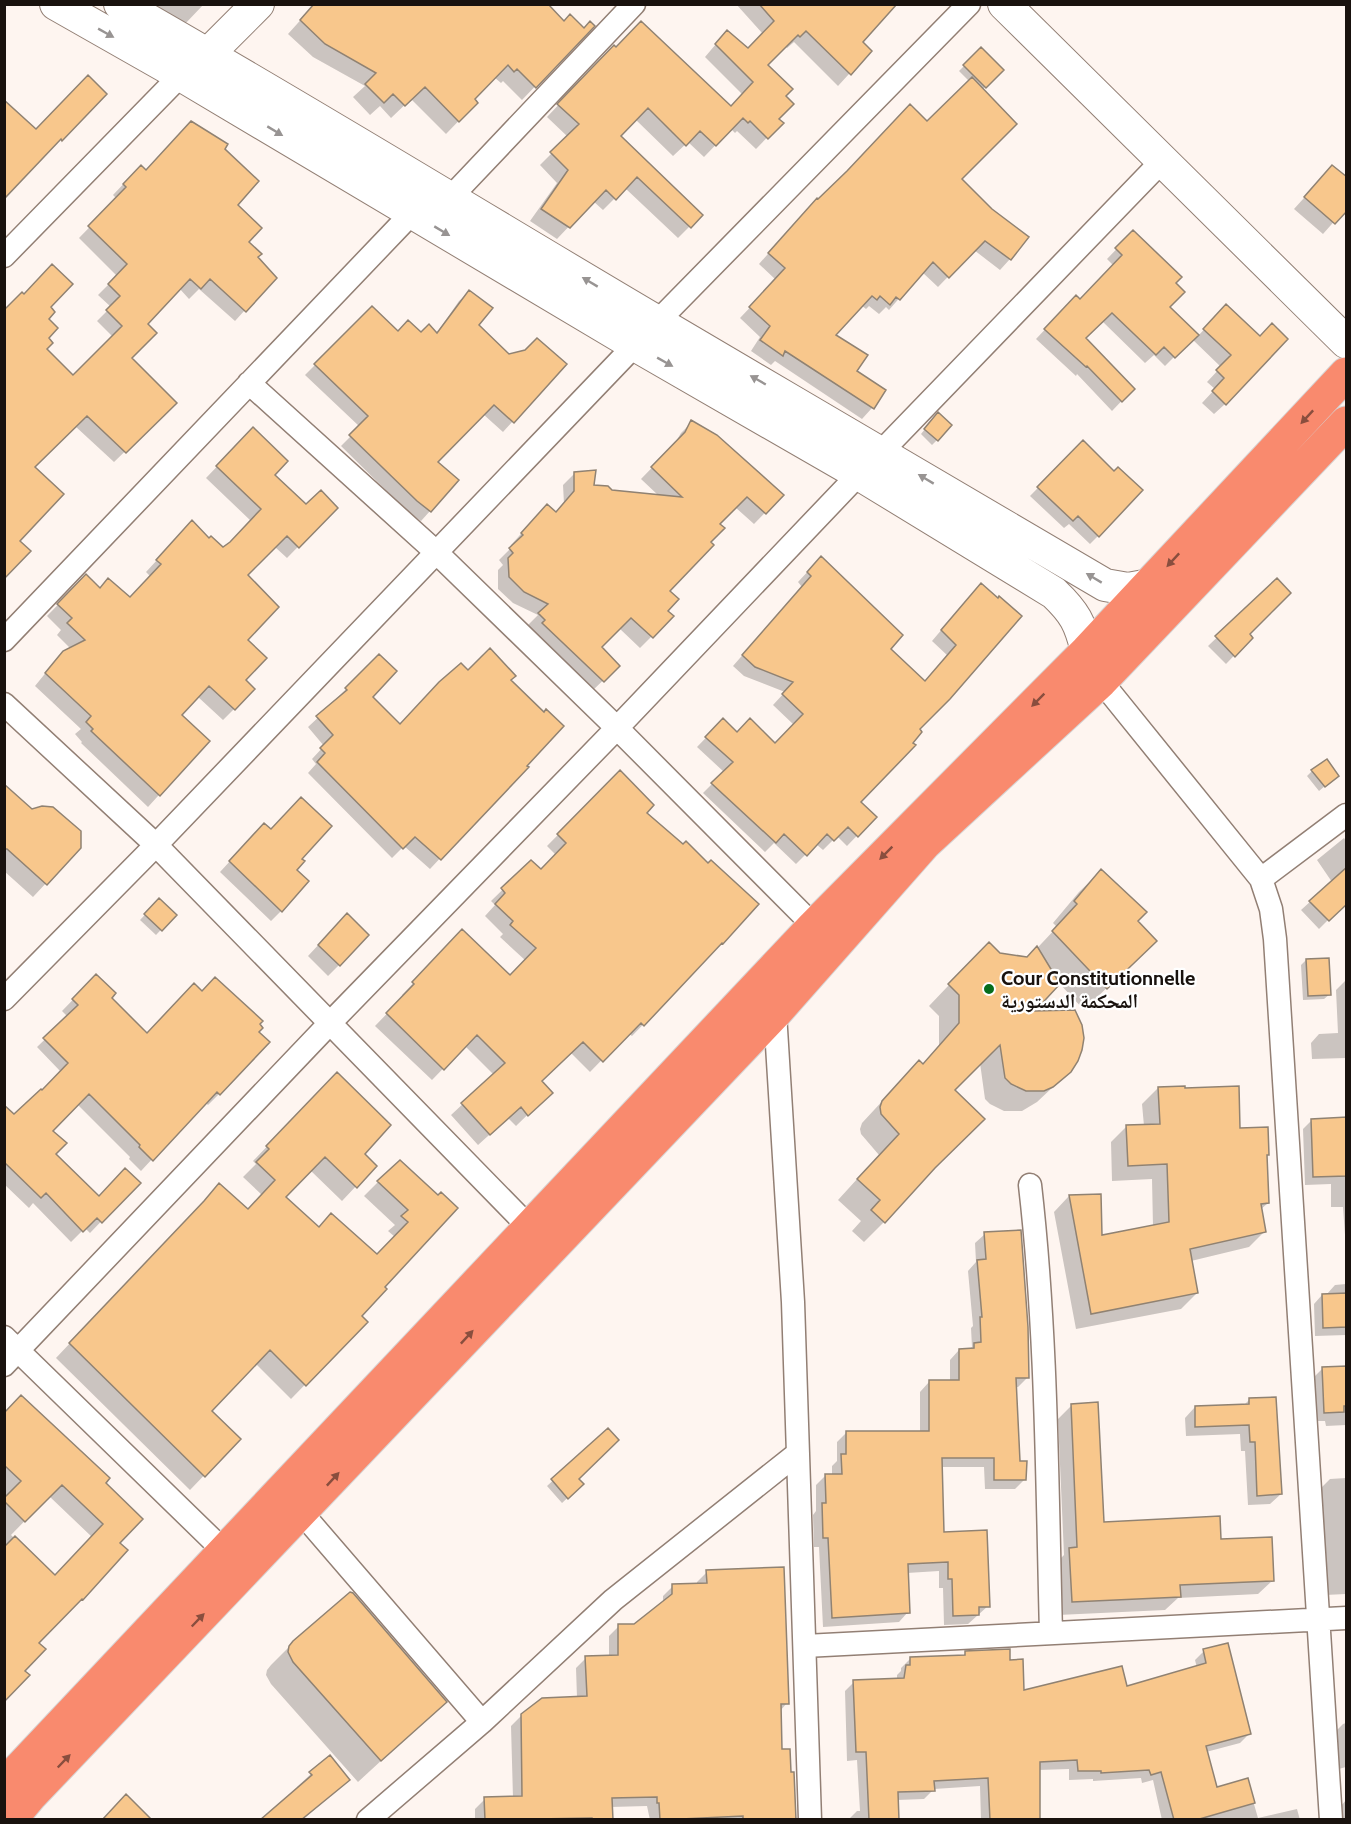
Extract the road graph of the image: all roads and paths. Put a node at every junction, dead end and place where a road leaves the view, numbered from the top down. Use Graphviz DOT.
graph roads {
  1 [pos="56,4"];
  2 [pos="120,4"];
  3 [pos="258,4"];
  4 [pos="634,4"];
  5 [pos="969,4"];
  6 [pos="1004,4"];
  7 [pos="208,54"];
  8 [pos="181,75"];
  9 [pos="1163,160"];
  10 [pos="450,198"];
  11 [pos="412,213"];
  12 [pos="4,256"];
  13 [pos="657,322"];
  14 [pos="1347,342"];
  15 [pos="635,345"];
  16 [pos="1347,374"];
  17 [pos="249,383"];
  18 [pos="1347,423"];
  19 [pos="881,452"];
  20 [pos="859,474"];
  21 [pos="436,552"];
  22 [pos="1150,585"];
  23 [pos="4,640"];
  24 [pos="1086,651"];
  25 [pos="1101,681"];
  26 [pos="4,704"];
  27 [pos="617,728"];
  28 [pos="1347,815"];
  29 [pos="156,844"];
  30 [pos="1262,879"];
  31 [pos="814,926"];
  32 [pos="4,999"];
  33 [pos="775,1013"];
  34 [pos="331,1022"];
  35 [pos="1030,1185"];
  36 [pos="530,1227"];
  37 [pos="9,1351"];
  38 [pos="798,1453"];
  39 [pos="302,1512"];
  40 [pos="225,1552"];
  41 [pos="1347,1618"];
  42 [pos="1320,1619"];
  43 [pos="1051,1634"];
  44 [pos="805,1646"];
  45 [pos="482,1722"];
  46 [pos="16,1805"];
  47 [pos="368,1820"];
  48 [pos="810,1820"];
  49 [pos="1331,1820"];
  1 -- 8 [label="street, one-way"];
  2 -- 7 [label="street"];
  3 -- 7 [label="street"];
  4 -- 10 [label="street"];
  5 -- 13 [label="street"];
  6 -- 9 [label="street"];
  7 -- 10 [label="street"];
  8 -- 11 [label="street, one-way"];
  8 -- 12 [label="street"];
  9 -- 14 [label="street"];
  9 -- 19 [label="street"];
  13 -- 10 [label="street, one-way"];
  11 -- 15 [label="street, one-way"];
  11 -- 17 [label="street"];
  19 -- 13 [label="street, one-way"];
  15 -- 20 [label="street, one-way"];
  15 -- 21 [label="street"];
  16 -- 22 [label="highway, one-way"];
  17 -- 21 [label="street"];
  17 -- 23 [label="street"];
  18 -- 25 [label="highway"];
  22 -- 19 [label="street, one-way"];
  20 -- 24 [label="street"];
  20 -- 27 [label="street"];
  21 -- 27 [label="street"];
  21 -- 29 [label="street"];
  22 -- 24 [label="highway"];
  24 -- 31 [label="highway, one-way"];
  25 -- 30 [label="street"];
  25 -- 33 [label="highway"];
  26 -- 29 [label="street"];
  27 -- 31 [label="street"];
  27 -- 34 [label="street"];
  28 -- 30 [label="street"];
  29 -- 32 [label="street"];
  29 -- 34 [label="street"];
  30 -- 42 [label="street"];
  31 -- 36 [label="highway"];
  33 -- 38 [label="street"];
  39 -- 33 [label="highway, one-way"];
  34 -- 36 [label="street"];
  34 -- 37 [label="street"];
  35 -- 43 [label="street"];
  36 -- 40 [label="highway"];
  37 -- 40 [label="street"];
  38 -- 44 [label="street"];
  38 -- 45 [label="street"];
  39 -- 45 [label="street"];
  46 -- 39 [label="highway, one-way"];
  40 -- 46 [label="highway"];
  41 -- 42 [label="street"];
  42 -- 43 [label="street"];
  42 -- 49 [label="street"];
  43 -- 44 [label="street"];
  44 -- 48 [label="street"];
  45 -- 47 [label="street"];
}
